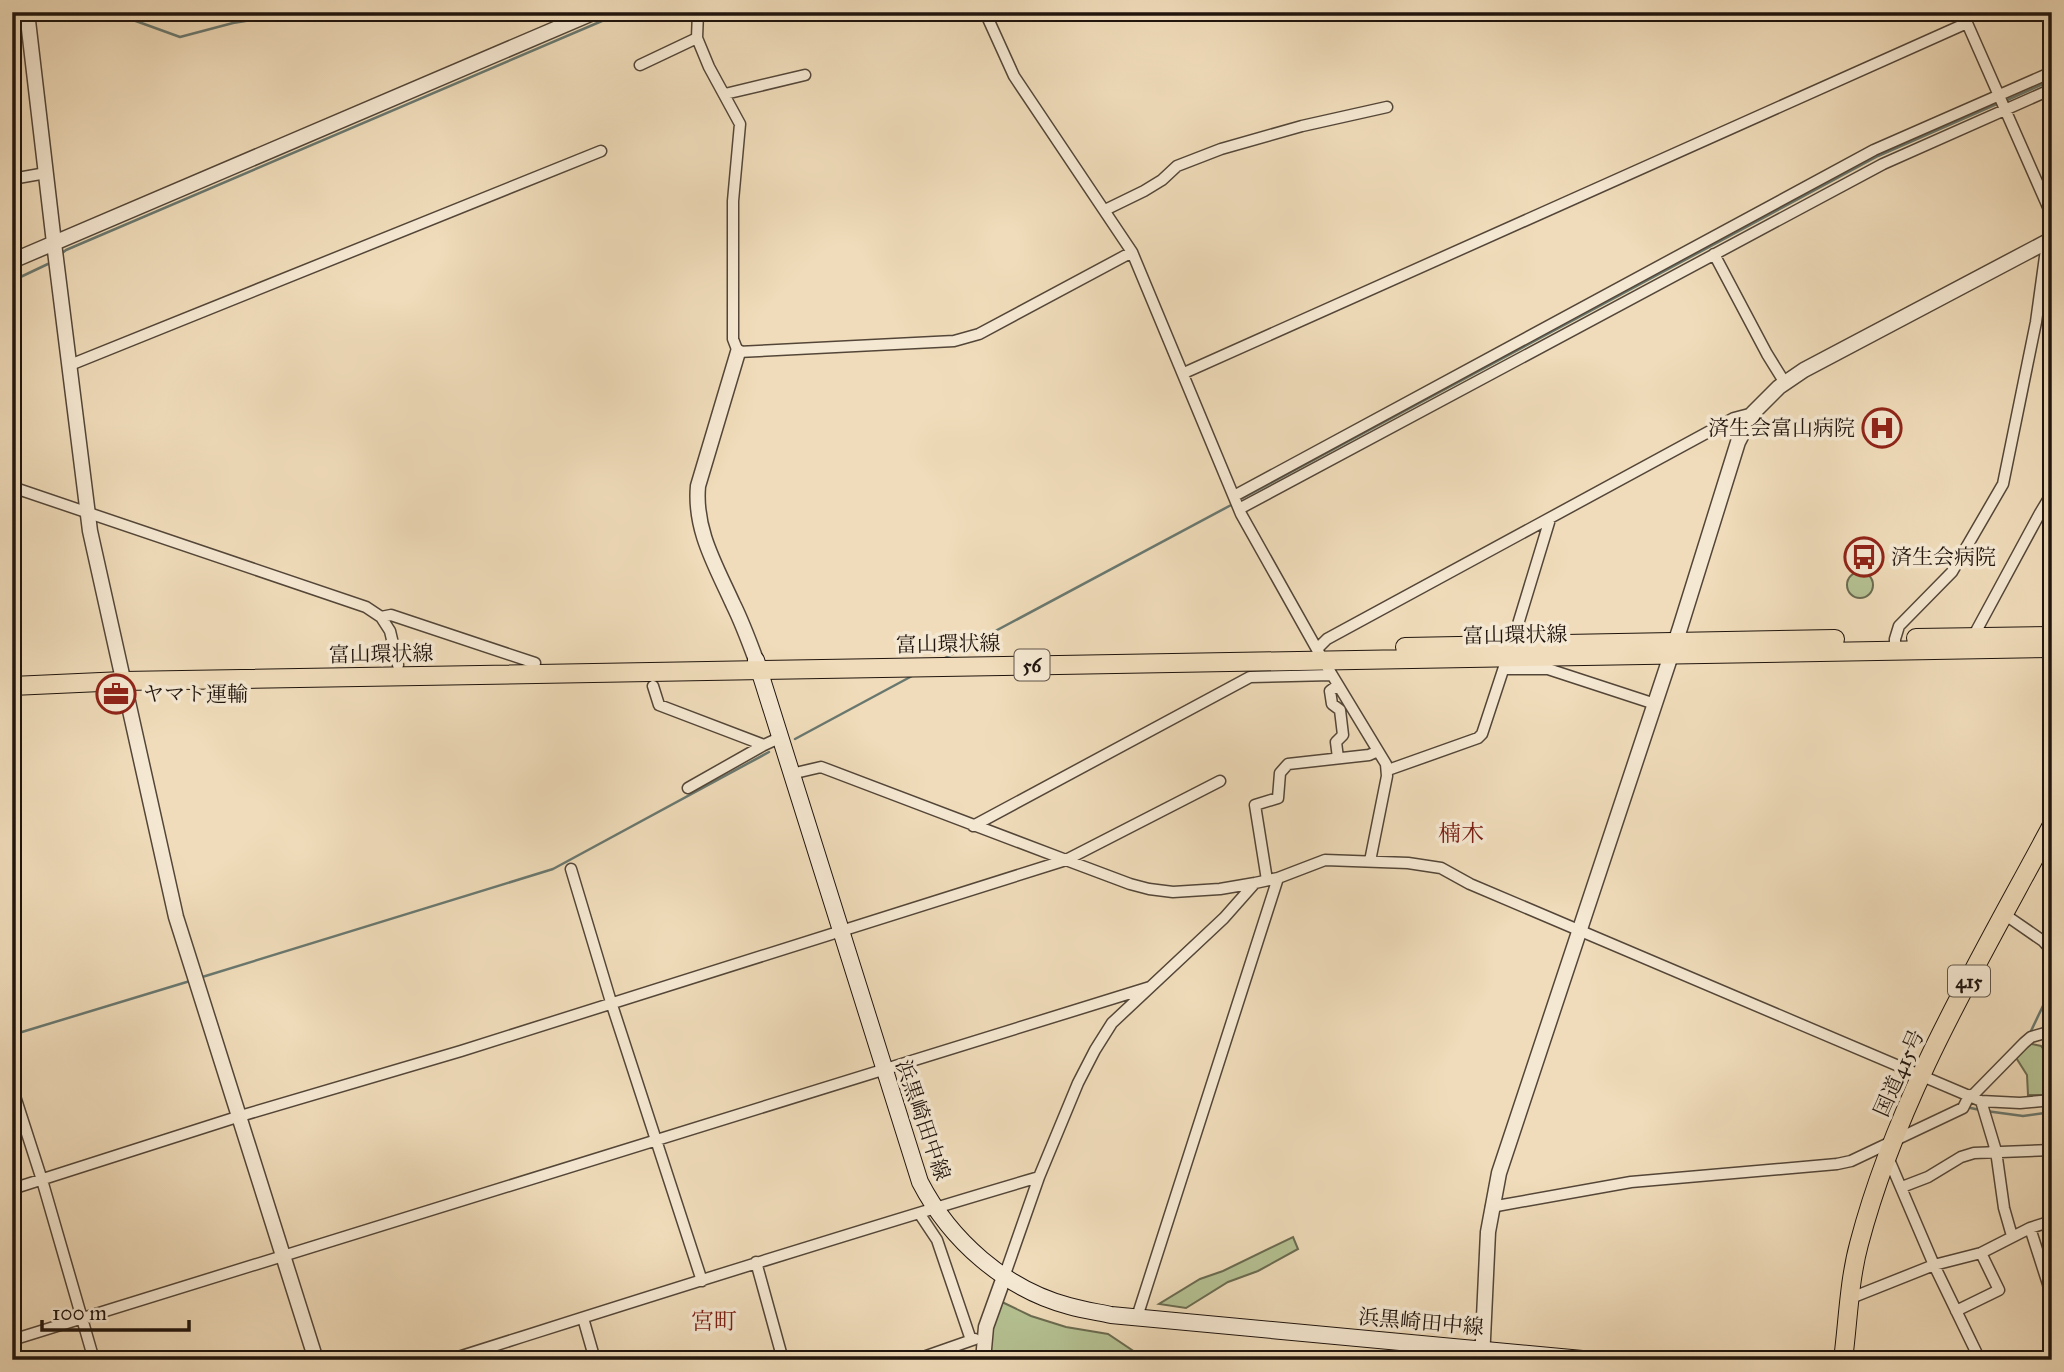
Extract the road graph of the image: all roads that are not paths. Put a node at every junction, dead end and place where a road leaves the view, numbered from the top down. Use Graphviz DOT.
graph roads {
  1 [pos="27,12"];
  2 [pos="595,12"];
  3 [pos="698,12"];
  4 [pos="985,12"];
  5 [pos="697,38"];
  6 [pos="640,65"];
  7 [pos="2052,72"];
  8 [pos="806,75"];
  9 [pos="2052,89"];
  10 [pos="725,94"];
  11 [pos="1999,96"];
  12 [pos="1387,107"];
  13 [pos="2005,109"];
  14 [pos="601,151"];
  15 [pos="46,173"];
  16 [pos="12,179"];
  17 [pos="1105,210"];
  18 [pos="2052,216"];
  19 [pos="54,243"];
  20 [pos="2049,250"];
  21 [pos="1132,252"];
  22 [pos="1714,254"];
  23 [pos="12,261"];
  24 [pos="1566,316"];
  25 [pos="1574,330"];
  26 [pos="738,352"];
  27 [pos="70,365"];
  28 [pos="1184,373"];
  29 [pos="1786,383"];
  30 [pos="1752,413"];
  31 [pos="12,487"];
  32 [pos="2052,493"];
  33 [pos="1234,496"];
  34 [pos="1239,509"];
  35 [pos="87,512"];
  36 [pos="2040,513"];
  37 [pos="1550,519"];
  38 [pos="2052,520"];
  39 [pos="381,617"];
  40 [pos="1974,635"];
  41 [pos="2052,636"];
  42 [pos="1895,644"];
  43 [pos="1673,647"];
  44 [pos="2052,648"];
  45 [pos="1507,657"];
  46 [pos="1324,661"];
  47 [pos="535,663"];
  48 [pos="398,665"];
  49 [pos="758,665"];
  50 [pos="12,674"];
  51 [pos="122,675"];
  52 [pos="1338,685"];
  53 [pos="12,686"];
  54 [pos="653,687"];
  55 [pos="1655,704"];
  56 [pos="779,738"];
  57 [pos="764,745"];
  58 [pos="1377,751"];
  59 [pos="1339,758"];
  60 [pos="1388,770"];
  61 [pos="791,774"];
  62 [pos="1220,781"];
  63 [pos="688,788"];
  64 [pos="2052,825"];
  65 [pos="974,826"];
  66 [pos="1066,860"];
  67 [pos="1370,861"];
  68 [pos="571,869"];
  69 [pos="1273,879"];
  70 [pos="1255,883"];
  71 [pos="2004,914"];
  72 [pos="1578,929"];
  73 [pos="840,932"];
  74 [pos="2052,951"];
  75 [pos="1150,987"];
  76 [pos="611,1002"];
  77 [pos="2052,1031"];
  78 [pos="883,1069"];
  79 [pos="1920,1077"];
  80 [pos="12,1087"];
  81 [pos="1969,1096"];
  82 [pos="2052,1100"];
  83 [pos="1981,1101"];
  84 [pos="237,1116"];
  85 [pos="656,1140"];
  86 [pos="1890,1148"];
  87 [pos="2052,1150"];
  88 [pos="1996,1151"];
  89 [pos="1039,1177"];
  90 [pos="42,1180"];
  91 [pos="1902,1187"];
  92 [pos="12,1189"];
  93 [pos="1491,1207"];
  94 [pos="926,1211"];
  95 [pos="2052,1222"];
  96 [pos="2030,1228"];
  97 [pos="2012,1236"];
  98 [pos="1981,1253"];
  99 [pos="283,1257"];
  100 [pos="756,1262"];
  101 [pos="1934,1265"];
  102 [pos="1004,1277"];
  103 [pos="702,1281"];
  104 [pos="1851,1298"];
  105 [pos="2052,1305"];
  106 [pos="1956,1311"];
  107 [pos="82,1317"];
  108 [pos="1137,1317"];
  109 [pos="583,1318"];
  110 [pos="978,1338"];
  111 [pos="12,1340"];
  112 [pos="1482,1354"];
  113 [pos="94,1360"];
  114 [pos="316,1360"];
  115 [pos="449,1360"];
  116 [pos="595,1360"];
  117 [pos="783,1360"];
  118 [pos="915,1360"];
  119 [pos="983,1360"];
  120 [pos="1593,1360"];
  121 [pos="1843,1360"];
  122 [pos="1980,1360"];
  1 -- 15 [label="street"];
  2 -- 19 [label="street"];
  3 -- 5 [label="street"];
  4 -- 17 [label="street"];
  5 -- 6 [label="street"];
  5 -- 10 [label="street"];
  7 -- 11 [label="street"];
  8 -- 10 [label="street"];
  9 -- 13 [label="street"];
  10 -- 26 [label="street"];
  11 -- 13 [label="street"];
  11 -- 24 [label="street"];
  11 -- 28 [label="street"];
  12 -- 17 [label="street"];
  13 -- 18 [label="street"];
  13 -- 22 [label="street"];
  14 -- 27 [label="street"];
  15 -- 16 [label="street"];
  15 -- 19 [label="street"];
  17 -- 21 [label="street"];
  19 -- 23 [label="street"];
  19 -- 27 [label="street"];
  20 -- 29 [label="street"];
  20 -- 42 [label="street"];
  21 -- 26 [label="street"];
  21 -- 28 [label="street"];
  22 -- 25 [label="street"];
  22 -- 29 [label="street"];
  24 -- 25 [label="street"];
  24 -- 33 [label="street"];
  25 -- 34 [label="street"];
  26 -- 49 [label="street"];
  27 -- 35 [label="street"];
  28 -- 33 [label="street"];
  29 -- 30 [label="street"];
  30 -- 37 [label="street"];
  30 -- 43 [label="street"];
  31 -- 35 [label="street"];
  32 -- 36 [label="street"];
  33 -- 34 [label="street"];
  34 -- 46 [label="street"];
  35 -- 39 [label="street"];
  35 -- 51 [label="street"];
  36 -- 38 [label="street"];
  36 -- 40 [label="street"];
  37 -- 45 [label="street"];
  37 -- 46 [label="street"];
  39 -- 47 [label="street"];
  39 -- 48 [label="street"];
  40 -- 41 [label="main road, 富山環状線 / 56"];
  40 -- 42 [label="main road, 富山環状線 / 56"];
  42 -- 43 [label="main road, 富山環状線 / 56"];
  42 -- 44 [label="main road, 富山環状線 / 56"];
  43 -- 45 [label="main road, 富山環状線 / 56"];
  43 -- 55 [label="street"];
  45 -- 46 [label="main road, 富山環状線 / 56"];
  45 -- 55 [label="street"];
  45 -- 60 [label="street"];
  46 -- 49 [label="main road, 富山環状線 / 56"];
  46 -- 52 [label="street"];
  46 -- 65 [label="street"];
  47 -- 48 [label="main road, 富山環状線 / 56"];
  47 -- 49 [label="main road, 富山環状線 / 56"];
  48 -- 51 [label="main road, 富山環状線 / 56"];
  49 -- 51 [label="main road, 富山環状線 / 56"];
  49 -- 56 [label="main road, 浜黒崎田中線"];
  50 -- 51 [label="main road, 富山環状線 / 56"];
  51 -- 53 [label="main road, 富山環状線 / 56"];
  51 -- 84 [label="street"];
  52 -- 58 [label="street"];
  52 -- 59 [label="street"];
  54 -- 57 [label="street"];
  55 -- 72 [label="street"];
  56 -- 57 [label="street"];
  56 -- 61 [label="main road, 浜黒崎田中線"];
  57 -- 63 [label="street"];
  58 -- 59 [label="street"];
  58 -- 60 [label="street"];
  59 -- 69 [label="street"];
  60 -- 67 [label="street"];
  61 -- 65 [label="street"];
  61 -- 73 [label="main road, 浜黒崎田中線"];
  62 -- 66 [label="street"];
  64 -- 71 [label="main road, 国道415号 / 415"];
  65 -- 66 [label="street"];
  66 -- 70 [label="street"];
  66 -- 73 [label="street"];
  67 -- 69 [label="street"];
  67 -- 72 [label="street"];
  68 -- 76 [label="street"];
  69 -- 70 [label="street"];
  69 -- 108 [label="street"];
  70 -- 75 [label="street"];
  71 -- 74 [label="street"];
  71 -- 79 [label="main road, 国道415号 / 415"];
  72 -- 79 [label="street"];
  72 -- 93 [label="street"];
  73 -- 76 [label="street"];
  73 -- 78 [label="main road, 浜黒崎田中線"];
  75 -- 78 [label="street"];
  75 -- 89 [label="street"];
  76 -- 84 [label="street"];
  76 -- 85 [label="street"];
  77 -- 81 [label="street"];
  78 -- 85 [label="street"];
  78 -- 94 [label="main road, 浜黒崎田中線"];
  79 -- 81 [label="street"];
  79 -- 86 [label="main road, 国道415号 / 415"];
  80 -- 90 [label="street"];
  81 -- 83 [label="street"];
  81 -- 86 [label="street"];
  82 -- 83 [label="street"];
  83 -- 88 [label="street"];
  84 -- 90 [label="street"];
  84 -- 99 [label="street"];
  85 -- 99 [label="street"];
  85 -- 103 [label="street"];
  86 -- 91 [label="street"];
  86 -- 93 [label="street"];
  86 -- 104 [label="main road, 国道415号 / 415"];
  87 -- 88 [label="street"];
  88 -- 91 [label="street"];
  88 -- 97 [label="street"];
  89 -- 94 [label="street"];
  89 -- 102 [label="street"];
  90 -- 92 [label="street"];
  90 -- 107 [label="street"];
  91 -- 101 [label="street"];
  93 -- 112 [label="street"];
  94 -- 100 [label="street"];
  94 -- 102 [label="main road, 浜黒崎田中線"];
  94 -- 110 [label="street"];
  95 -- 96 [label="street"];
  96 -- 97 [label="street"];
  96 -- 105 [label="street"];
  97 -- 98 [label="street"];
  98 -- 101 [label="street"];
  98 -- 106 [label="street"];
  99 -- 107 [label="street"];
  99 -- 114 [label="street"];
  100 -- 103 [label="street"];
  100 -- 117 [label="street"];
  101 -- 104 [label="street"];
  101 -- 106 [label="street"];
  102 -- 108 [label="main road, 浜黒崎田中線"];
  102 -- 110 [label="street"];
  103 -- 109 [label="street"];
  104 -- 121 [label="main road, 国道415号 / 415"];
  106 -- 122 [label="street"];
  107 -- 111 [label="street"];
  107 -- 113 [label="street"];
  108 -- 112 [label="main road, 浜黒崎田中線"];
  109 -- 115 [label="street"];
  109 -- 116 [label="street"];
  110 -- 118 [label="street"];
  110 -- 119 [label="street"];
  112 -- 120 [label="main road, 浜黒崎田中線"];
}
